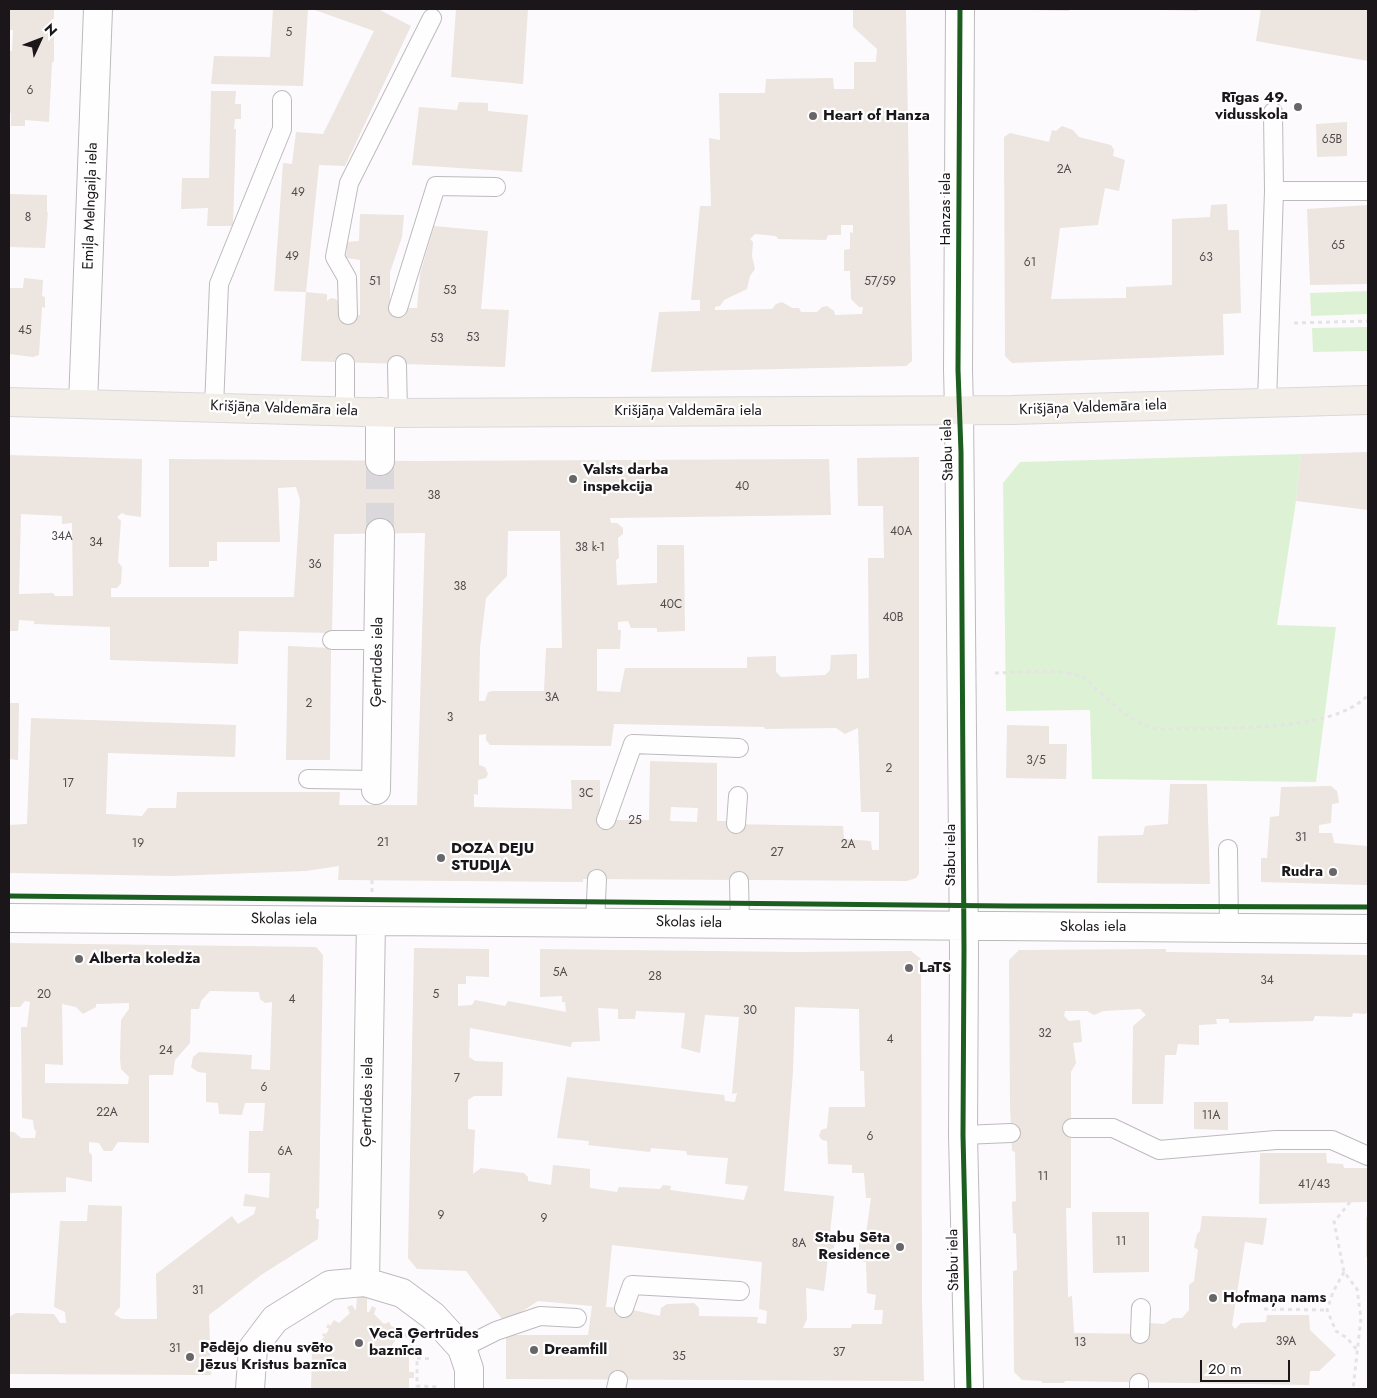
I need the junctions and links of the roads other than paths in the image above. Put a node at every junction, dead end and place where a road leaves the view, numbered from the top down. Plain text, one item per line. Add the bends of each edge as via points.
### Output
1 (98, 9) edge
2 (960, 9) edge
3 (432, 18) dead end
4 (282, 100) dead end
5 (1273, 112) dead end
6 (496, 186) dead end
7 (1274, 191) junction
8 (1368, 191) edge
9 (398, 308) dead end
10 (348, 314) dead end
11 (345, 363) dead end
12 (397, 365) dead end
13 (1368, 400) edge
14 (9, 402) edge
15 (1267, 402) junction
16 (83, 404) junction
17 (214, 408) junction
18 (960, 410) junction
19 (345, 411) junction
20 (389, 413) junction
21 (380, 461) tunnel mouth
22 (380, 533) tunnel mouth
23 (332, 640) dead end
24 (378, 640) junction
25 (739, 748) dead end
26 (308, 779) dead end
27 (376, 785) joint
28 (738, 796) dead end
29 (606, 820) dead end
30 (736, 824) dead end
31 (1228, 849) dead end
32 (597, 879) dead end
33 (739, 880) dead end
34 (9, 918) edge
35 (371, 921) junction
36 (596, 923) junction
37 (740, 924) junction
38 (964, 926) junction
39 (1229, 928) junction
40 (1368, 929) edge
41 (1072, 1128) dead end
42 (1011, 1133) dead end
43 (963, 1136) junction
44 (1368, 1156) edge
45 (365, 1282) junction
46 (740, 1292) dead end
47 (624, 1308) dead end
48 (1141, 1308) dead end
49 (578, 1318) dead end
50 (1140, 1334) dead end
51 (462, 1348) junction
52 (250, 1389) edge
53 (469, 1389) edge
54 (969, 1389) edge

1 - 16 street, Emiļa Melngaiļa iela
2 - 18 street, Hanzas iela
3 - 10 lane via 349,183 336,257 346,278
4 - 17 lane via 282,129 219,284
5 - 7 lane
6 - 9 lane via 436,186
7 - 8 lane
7 - 15 lane
11 - 19 lane
12 - 20 lane
13 - 15 main road, Krišjāņa Valdemāra iela
14 - 16 main road, Krišjāņa Valdemāra iela
15 - 18 main road, Krišjāņa Valdemāra iela
16 - 17 main road, Krišjāņa Valdemāra iela
17 - 19 main road, Krišjāņa Valdemāra iela
18 - 20 main road, Krišjāņa Valdemāra iela
18 - 38 street, Stabu iela
19 - 20 main road, Krišjāņa Valdemāra iela
20 - 21 street
22 - 24 street, Ģertrūdes iela
23 - 24 lane
24 - 27 street, Ģertrūdes iela
25 - 29 lane via 633,744
26 - 27 lane
28 - 30 lane
31 - 39 lane
32 - 36 lane
33 - 37 lane
34 - 35 street, Skolas iela
35 - 36 street, Skolas iela
35 - 45 street, Ģertrūdes iela
36 - 37 street, Skolas iela
37 - 38 street, Skolas iela
38 - 39 street, Skolas iela
38 - 43 street, Stabu iela
39 - 40 street, Skolas iela
41 - 44 lane via 1113,1128 1159,1150 1276,1140 1332,1140
42 - 43 lane
43 - 54 street, Stabu iela
45 - 51 street via 402,1293 433,1316
45 - 52 street via 330,1285 275,1319 253,1348
46 - 47 lane via 632,1285
48 - 50 lane
49 - 51 lane via 540,1316 496,1331
51 - 53 street via 469,1368

